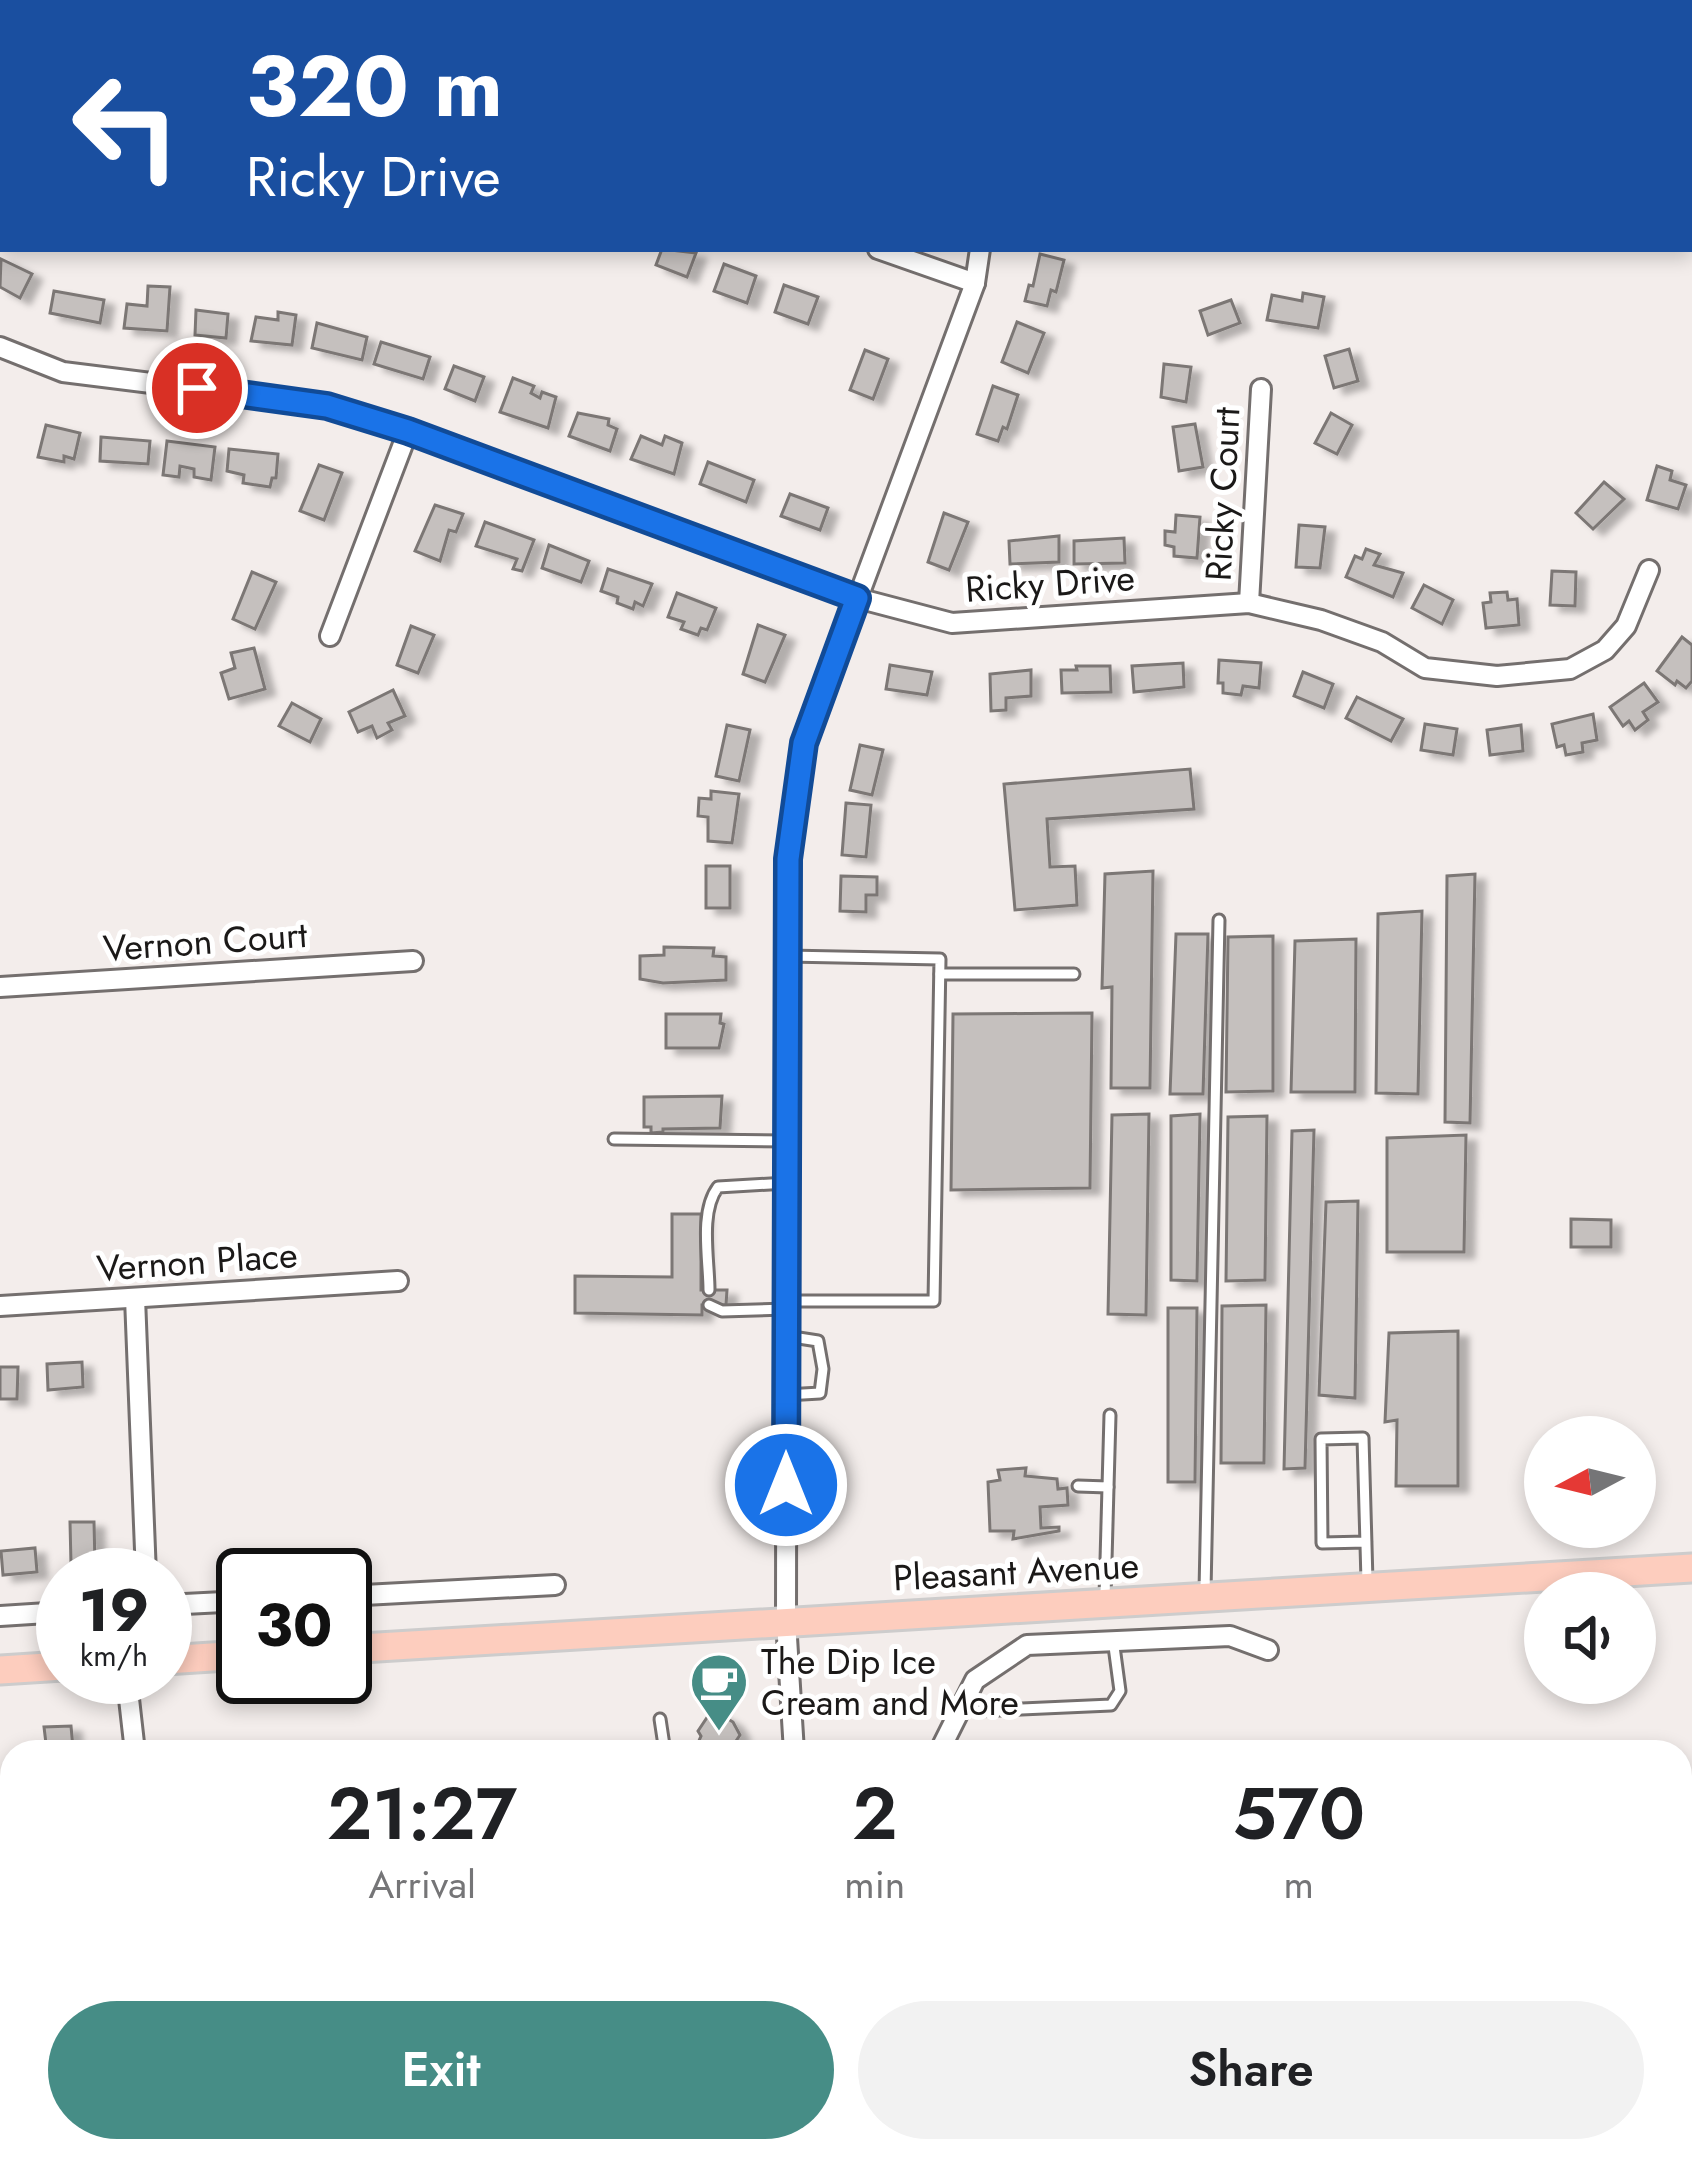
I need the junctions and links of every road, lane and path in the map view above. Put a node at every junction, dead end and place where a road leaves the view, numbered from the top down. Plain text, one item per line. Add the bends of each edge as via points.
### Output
1 (887, 252) edge
2 (980, 252) edge
3 (975, 283) junction
4 (0, 347) edge
5 (1261, 389) dead end
6 (408, 431) junction
7 (1649, 570) dead end
8 (857, 598) junction
9 (1249, 603) junction
10 (330, 636) dead end
11 (1219, 920) dead end
12 (787, 956) junction
13 (413, 962) dead end
14 (940, 974) junction
15 (1074, 974) dead end
16 (0, 987) edge
17 (614, 1138) dead end
18 (787, 1142) junction
19 (787, 1184) junction
20 (398, 1280) dead end
21 (709, 1290) dead end
22 (135, 1298) junction
23 (709, 1305) dead end
24 (786, 1305) junction
25 (0, 1306) edge
26 (786, 1336) junction
27 (786, 1395) junction
28 (1110, 1415) dead end
29 (1078, 1486) dead end
30 (1108, 1486) junction
31 (1366, 1542) junction
32 (145, 1548) edge
33 (1692, 1568) edge
34 (555, 1585) dead end
35 (1367, 1587) junction
36 (372, 1595) edge
37 (1204, 1597) junction
38 (1105, 1602) junction
39 (36, 1614) edge
40 (0, 1616) edge
41 (786, 1621) junction
42 (1113, 1639) junction
43 (372, 1647) edge
44 (1268, 1649) dead end
45 (36, 1668) edge
46 (0, 1670) edge
47 (130, 1704) edge
48 (961, 1707) junction
49 (661, 1719) dead end
50 (134, 1740) edge
51 (664, 1740) edge
52 (793, 1740) edge
53 (944, 1740) edge

1 - 3 street
2 - 3 street
3 - 8 street
4 - 6 street, Ricky Drive via 63,372 327,406
5 - 9 street, Ricky Court
6 - 8 street, Ricky Drive
6 - 10 street
7 - 9 street, Ricky Drive via 1626,626 1605,650 1570,669 1497,676 1425,668 1382,642
8 - 9 street, Ricky Drive via 952,622
8 - 12 street via 804,743 788,859
11 - 37 lane
12 - 14 lane via 940,959
12 - 18 street
13 - 16 street, Vernon Court
14 - 15 lane
14 - 24 lane via 934,1301
17 - 18 lane
18 - 19 street
19 - 21 lane via 718,1187 712,1194
19 - 24 street
20 - 22 street, Vernon Place
22 - 25 street, Vernon Place
22 - 32 street
23 - 24 lane
24 - 26 street
26 - 27 street
26 - 27 lane via 818,1341 823,1369 820,1393
27 - 41 street
28 - 30 lane
29 - 30 lane
30 - 38 lane
31 - 31 lane via 1363,1438 1321,1439 1322,1543
31 - 35 lane
33 - 35 main road, Pleasant Avenue
34 - 36 street
35 - 37 main road, Pleasant Avenue
37 - 38 main road, Pleasant Avenue
38 - 41 main road, Pleasant Avenue
39 - 40 street
41 - 43 main road, Pleasant Avenue
41 - 52 street
42 - 44 street via 1230,1636
42 - 48 street via 1028,1645 974,1680
42 - 48 lane via 1120,1691 1111,1706
45 - 46 main road
47 - 50 street
48 - 53 street
49 - 51 lane

